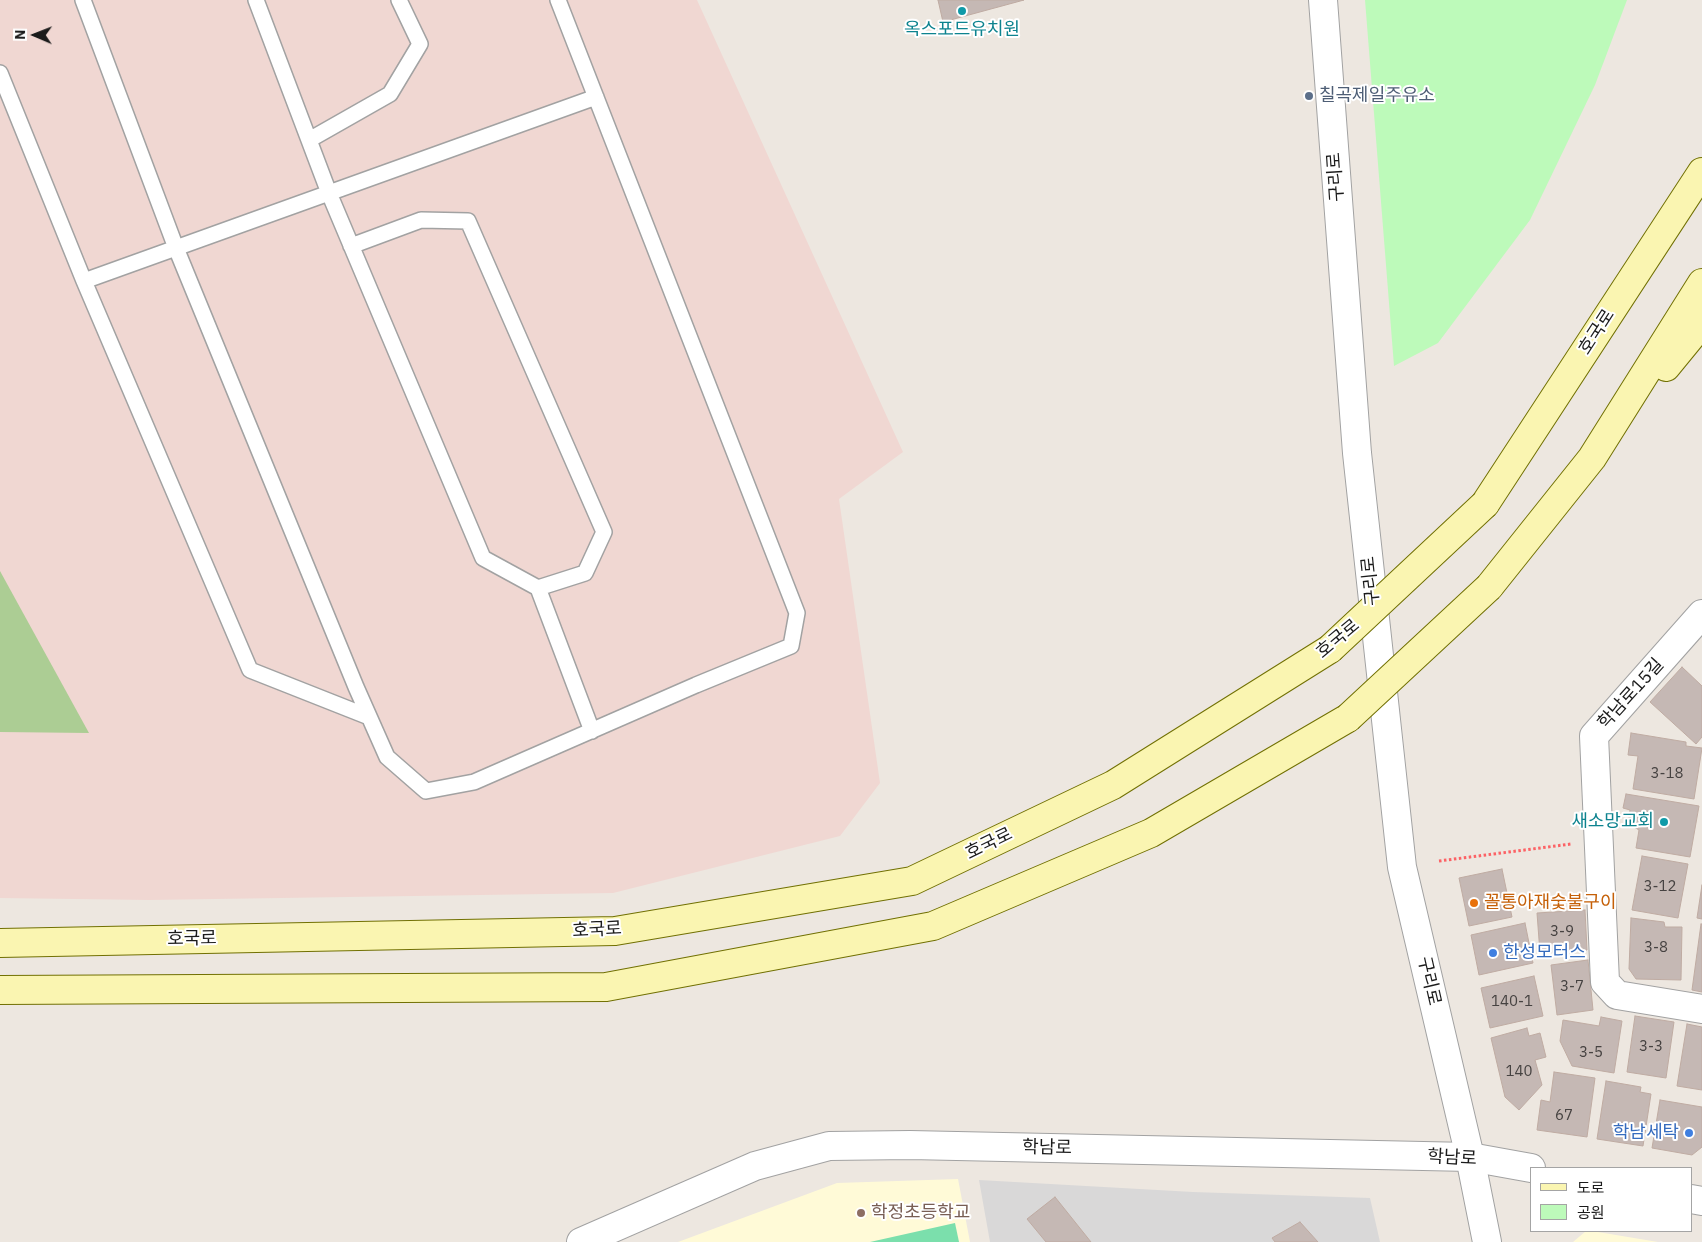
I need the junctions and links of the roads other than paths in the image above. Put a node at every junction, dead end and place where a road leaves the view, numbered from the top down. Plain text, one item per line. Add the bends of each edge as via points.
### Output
1 (83, 0) edge
2 (256, 0) edge
3 (399, 0) edge
4 (558, 0) edge
5 (1323, 0) edge
6 (0, 73) edge
7 (596, 96) junction
8 (309, 140) junction
9 (1702, 172) edge
10 (329, 193) junction
11 (351, 246) junction
12 (176, 248) junction
13 (84, 281) junction
14 (1702, 283) edge
15 (1702, 323) edge
16 (1592, 458) junction
17 (538, 588) junction
18 (1702, 614) edge
19 (369, 717) junction
20 (592, 731) junction
21 (0, 943) edge
22 (0, 990) edge
23 (1702, 1009) edge
24 (1470, 1157) junction
25 (1530, 1168) edge
26 (581, 1242) edge
27 (1487, 1242) edge

1 - 12 lane
2 - 8 lane
3 - 8 lane via 420,44 390,94
4 - 7 lane
5 - 24 street, 구리로 via 1357,454 1402,867
6 - 13 lane
7 - 10 lane
7 - 20 lane via 797,613 791,646
8 - 10 lane
9 - 21 main road, 호국로, bridge via 1485,504 1330,649 1113,785 912,881 615,931
10 - 11 lane
10 - 12 lane
11 - 17 lane via 482,558
11 - 17 lane via 420,220 468,221 604,532 585,574
12 - 13 lane
12 - 19 lane
13 - 19 lane via 250,670
14 - 16 main road
15 - 16 main road
16 - 22 main road, bridge via 1489,587 1348,718 1151,834 934,926 606,987
17 - 20 lane
18 - 23 street, 학남로15길 via 1594,736 1605,982 1617,996
19 - 20 lane via 387,757 426,791 474,782
24 - 25 street, 학남로
24 - 26 street, 학남로 via 828,1146 754,1166
24 - 27 street, 구리로

